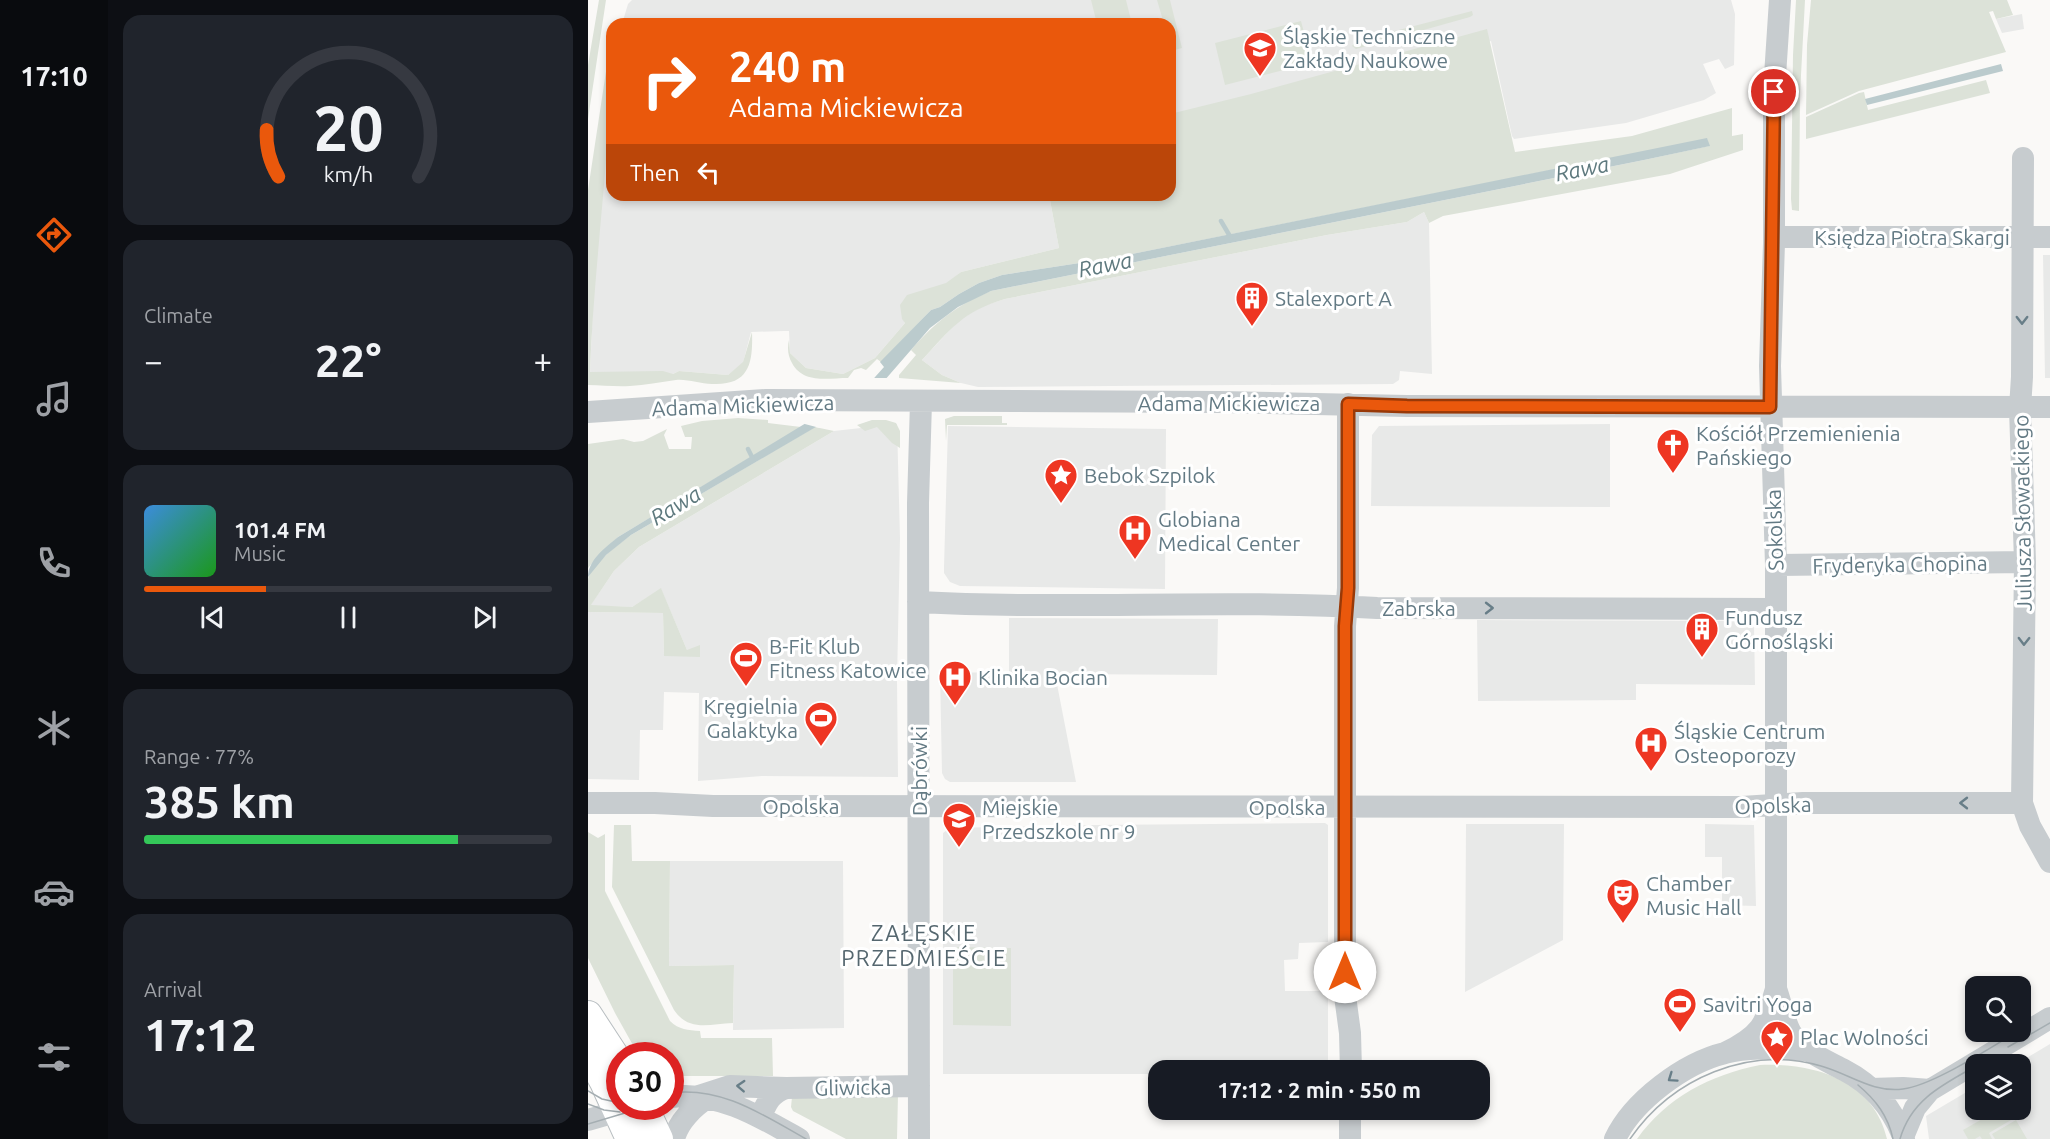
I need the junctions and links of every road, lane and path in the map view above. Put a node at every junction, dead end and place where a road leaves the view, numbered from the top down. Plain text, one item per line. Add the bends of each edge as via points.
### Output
1 (1780, 0) edge
2 (2023, 158) dead end
3 (1774, 237) junction
4 (2050, 237) edge
5 (2022, 238) junction
6 (921, 402) junction
7 (1348, 404) junction
8 (1770, 407) junction
9 (2050, 407) edge
10 (2020, 408) junction
11 (588, 412) edge
12 (2025, 562) junction
13 (1776, 565) junction
14 (918, 602) junction
15 (1347, 606) junction
16 (1776, 609) junction
17 (588, 803) edge
18 (2022, 803) junction
19 (1776, 805) junction
20 (920, 807) junction
21 (1345, 807) junction
22 (2050, 862) edge
23 (1776, 988) junction
24 (588, 1015) edge
25 (2050, 1018) edge
26 (606, 1043) edge
27 (1808, 1050) junction
28 (588, 1053) edge
29 (1725, 1053) junction
30 (1351, 1060) edge
31 (606, 1076) edge
32 (919, 1086) junction
33 (786, 1088) junction
34 (1871, 1089) junction
35 (1930, 1090) junction
36 (684, 1097) edge
37 (703, 1097) junction
38 (606, 1116) edge
39 (760, 1117) junction
40 (588, 1120) edge
41 (631, 1120) edge
42 (642, 1120) edge
43 (1350, 1120) edge
44 (1903, 1138) edge
45 (630, 1139) edge
46 (659, 1139) edge
47 (674, 1139) edge
48 (799, 1139) edge
49 (919, 1139) edge
50 (1350, 1139) edge
51 (1615, 1139) edge

1 - 3 street, Sokolska via 1774,92
2 - 5 street, Juliusza Słowackiego
3 - 5 street, Księdza Piotra Skargi
3 - 8 street, Sokolska
4 - 5 street, Księdza Piotra Skargi
5 -> 10 street, Juliusza Słowackiego
6 - 7 street, Adama Mickiewicza
6 - 11 street, Adama Mickiewicza via 766,400
6 - 14 street, Dąbrówki
7 - 8 street, Adama Mickiewicza
7 - 15 street
8 - 10 street, Adama Mickiewicza
8 - 13 street, Sokolska
9 - 10 street, Adama Mickiewicza
10 - 12 street, Juliusza Słowackiego
12 - 13 street, Fryderyka Chopina
12 -> 18 street, Juliusza Słowackiego
13 - 16 street, Sokolska
14 - 15 street, Zabrska
14 - 20 street, Dąbrówki
15 -> 16 street, Zabrska
15 - 21 street
16 - 19 street, Sokolska
17 - 20 street, Opolska
18 -> 19 street, Opolska
18 - 22 street, Juliusza Słowackiego
19 - 21 street, Opolska
19 - 23 street, Sokolska
20 - 21 street, Opolska
20 - 32 street, Dąbrówki
21 - 30 street via 1345,996
23 - 27 street, Sokolska via 1787,1025
23 - 29 street, Sokolska via 1761,1028
24 - 26 main road
25 - 35 street
27 - 29 street
27 - 34 street via 1859,1078
28 - 31 main road
29 -> 51 street via 1661,1086 1638,1106
32 - 33 street, Gliwicka
32 - 49 street, Dąbrówki
33 -> 37 street, Gliwicka via 730,1086
33 - 39 street, Gliwicka via 775,1092
34 - 35 street
34 - 44 street via 1889,1109
35 - 44 street via 1915,1108
36 - 37 street, Gliwicka
37 - 39 street, Gliwicka
37 - 47 street, Gliwicka via 678,1127
38 - 40 street
39 - 48 street, Gliwicka
41 - 45 main road
42 - 46 main road
43 - 50 street

